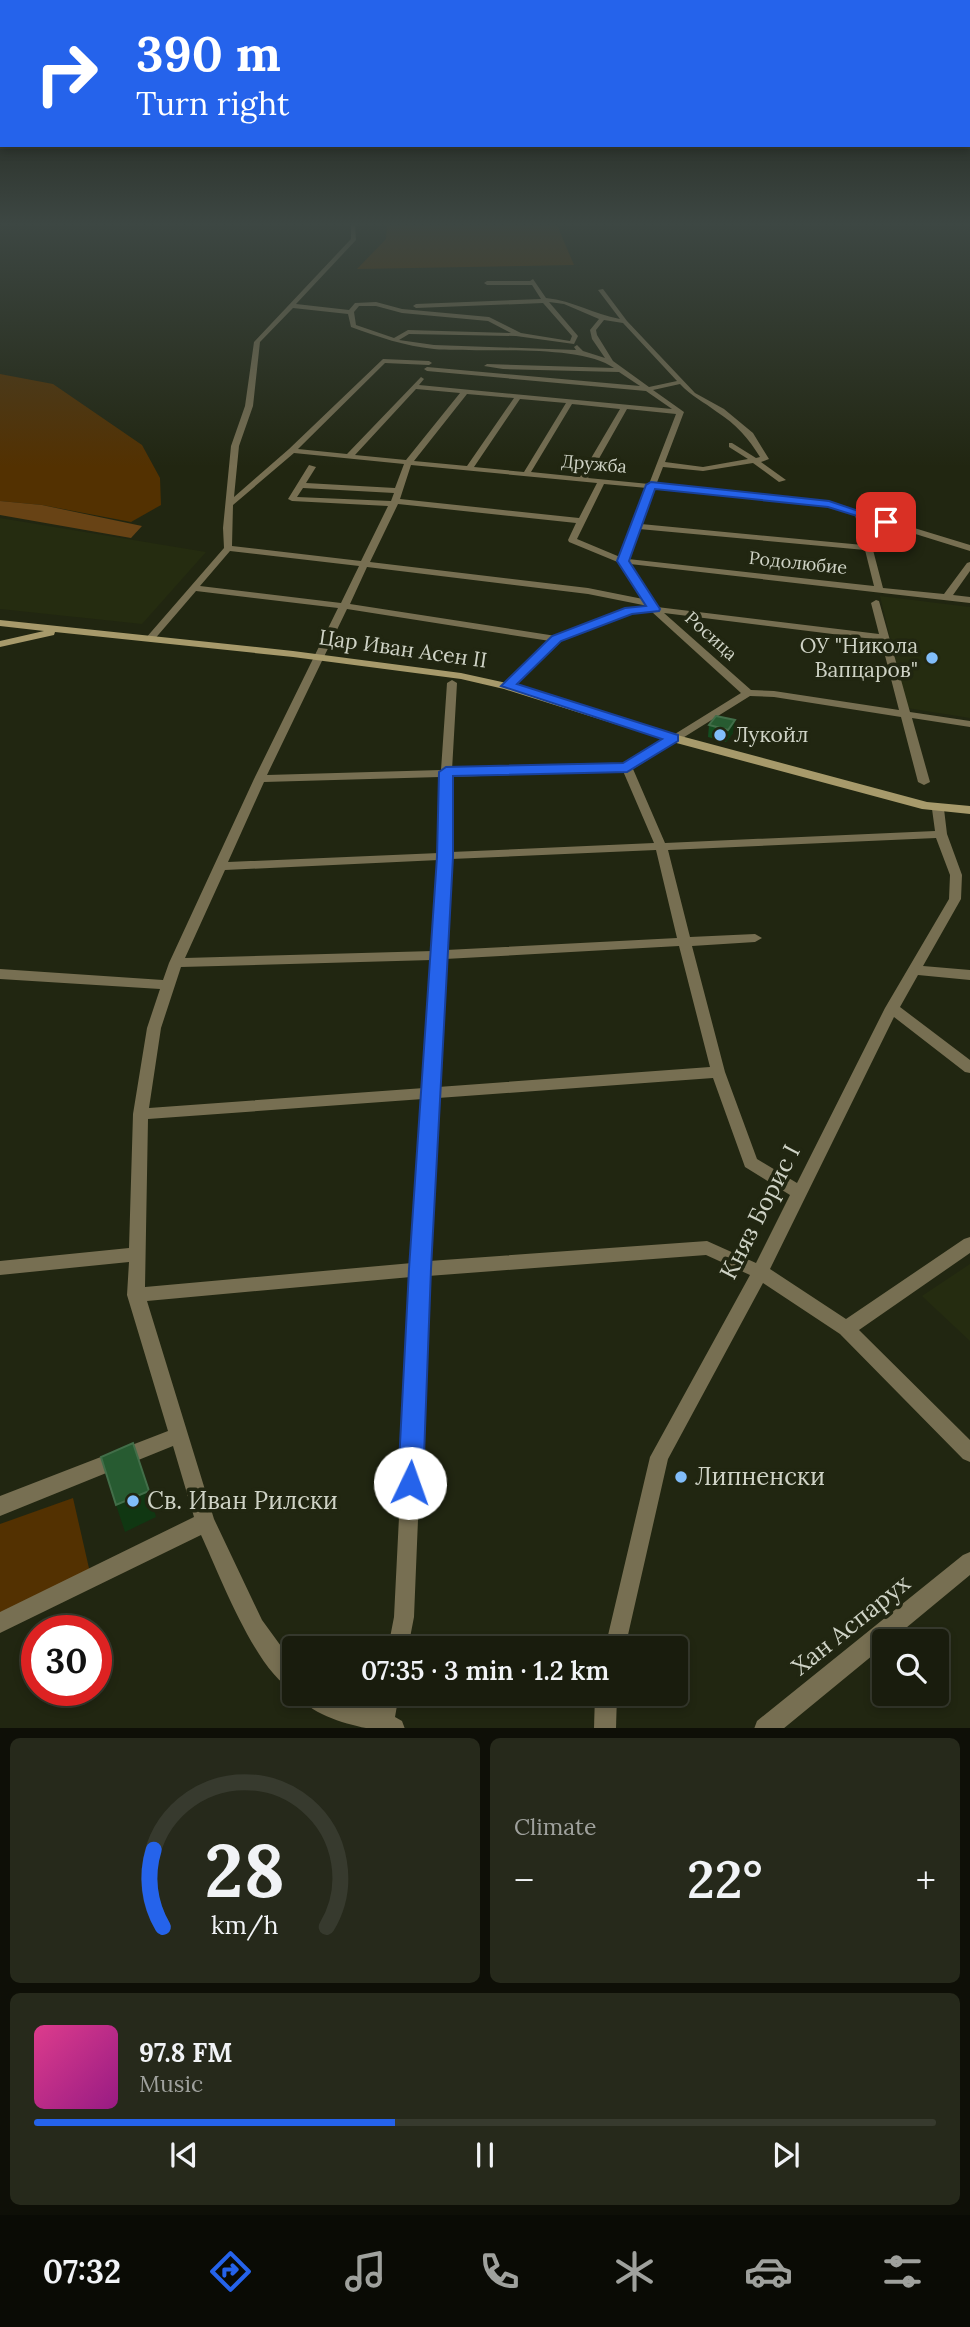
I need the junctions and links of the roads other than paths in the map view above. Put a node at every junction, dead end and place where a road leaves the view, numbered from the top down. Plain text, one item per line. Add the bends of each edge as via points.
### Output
1 (293, 306) joint
2 (357, 306) edge
3 (380, 306) edge
4 (420, 306) edge
5 (550, 306) edge
6 (575, 306) edge
7 (613, 306) edge
8 (390, 307) junction
9 (351, 312) junction
10 (620, 314) junction
11 (607, 318) junction
12 (625, 322) junction
13 (520, 335) junction
14 (394, 341) junction
15 (572, 343) junction
16 (434, 346) junction
17 (581, 352) junction
18 (610, 362) junction
19 (428, 365) junction
20 (622, 371) junction
21 (681, 383) junction
22 (417, 387) junction
23 (647, 389) junction
24 (465, 392) junction
25 (518, 397) junction
26 (570, 402) junction
27 (624, 408) junction
28 (680, 412) junction
29 (732, 445) dead end
30 (292, 451) junction
31 (351, 456) junction
32 (755, 462) junction
33 (408, 463) junction
34 (660, 464) junction
35 (312, 467) dead end
36 (468, 468) junction
37 (526, 474) junction
38 (583, 479) junction
39 (782, 480) dead end
40 (601, 481) junction
41 (299, 485) junction
42 (651, 485) junction
43 (396, 499) junction
44 (232, 503) junction
45 (859, 513) junction
46 (580, 521) junction
47 (635, 526) junction
48 (228, 548) junction
49 (870, 548) junction
50 (970, 548) edge
51 (623, 561) junction
52 (970, 565) edge
53 (363, 566) junction
54 (195, 587) junction
55 (879, 588) junction
56 (947, 597) junction
57 (970, 600) edge
58 (876, 603) dead end
59 (346, 606) junction
60 (652, 606) junction
61 (0, 614) edge
62 (0, 623) edge
63 (85, 625) junction
64 (64, 630) junction
65 (884, 637) junction
66 (150, 639) junction
67 (557, 639) junction
68 (0, 644) edge
69 (319, 658) junction
70 (452, 682) dead end
71 (508, 686) junction
72 (748, 693) junction
73 (905, 714) junction
74 (970, 724) edge
75 (673, 738) junction
76 (627, 768) junction
77 (446, 772) junction
78 (260, 779) junction
79 (924, 782) dead end
80 (938, 809) junction
81 (970, 810) edge
82 (941, 834) junction
83 (660, 844) junction
84 (445, 857) junction
85 (220, 866) junction
86 (755, 938) dead end
87 (687, 942) junction
88 (438, 955) junction
89 (176, 963) junction
90 (916, 970) junction
91 (0, 974) edge
92 (970, 975) edge
93 (168, 985) junction
94 (892, 1008) junction
95 (970, 1068) edge
96 (718, 1072) junction
97 (430, 1094) junction
98 (141, 1114) junction
99 (800, 1193) junction
100 (970, 1244) edge
101 (136, 1255) junction
102 (0, 1268) edge
103 (420, 1269) junction
104 (760, 1272) junction
105 (136, 1295) junction
106 (846, 1329) junction
107 (178, 1435) junction
108 (970, 1453) edge
109 (0, 1506) edge
110 (205, 1522) junction
111 (970, 1562) edge
112 (0, 1623) edge
113 (400, 1636) edge
114 (617, 1636) edge
115 (282, 1667) edge
116 (332, 1706) edge
117 (388, 1706) edge
118 (606, 1706) edge
119 (388, 1724) edge
120 (605, 1728) edge
121 (765, 1728) edge

1 - 9 street
1 - 44 street via 257,342 249,406 235,446
2 - 9 street
3 - 8 street
4 - 8 street
5 - 15 street via 575,336
6 - 11 street
7 - 10 street
8 - 13 street via 489,319
9 - 14 street via 354,326
10 - 11 street
10 - 12 street
11 - 12 street
11 - 18 street via 593,330 594,340
12 - 21 street
13 - 14 street via 408,332
13 - 15 street
14 - 16 street
15 - 17 street
16 - 17 street
16 - 19 street
17 - 18 street
18 - 20 street
19 - 20 street via 578,366
19 - 22 street
19 - 23 street
19 - 30 street via 383,360
20 - 23 street
21 - 23 street
21 - 32 street via 750,435 765,455
22 - 24 street
22 - 31 street
23 - 28 street
24 - 25 street
24 - 33 street
25 - 26 street
25 - 36 street
26 - 27 street
26 - 37 street
27 - 28 street
27 - 38 street
28 - 34 street
29 - 32 street
30 - 31 street, Дружба
30 - 44 street
31 - 33 street, Дружба
32 - 34 street via 703,469
32 - 39 street
33 - 36 street, Дружба
33 - 43 street
34 - 42 street
35 - 41 street
36 - 37 street, Дружба
37 - 38 street, Дружба
38 - 40 street, Дружба
40 - 42 street, Дружба
40 - 46 street
41 - 43 street
41 - 43 street via 292,499
42 - 45 street, Дружба via 829,504
42 - 47 street
43 - 46 street
43 - 53 street
44 - 48 street
45 - 49 street
45 - 50 street, Дружба
46 - 51 street, Родолюбие via 572,540
47 - 49 street
47 - 51 street
48 - 53 street
48 - 54 street
49 - 55 street
51 - 55 street, Родолюбие
51 - 60 street, Росица
52 - 56 street
53 - 59 street
53 - 60 street via 588,592
54 - 59 street
54 - 66 street
55 - 56 street, Родолюбие
56 - 57 street, Родолюбие
58 - 65 street
59 - 67 street
59 - 69 street
60 - 65 street
60 - 67 street
60 - 72 street, Росица
61 - 63 street, Цар Иван Асен II
62 - 64 street, Цар Иван Асен II
63 - 64 street
63 - 66 street, Цар Иван Асен II
64 - 66 street, Цар Иван Асен II
64 - 68 street
65 - 73 street
66 - 69 street, Цар Иван Асен II
67 - 71 street
69 - 71 street, Цар Иван Асен II
69 - 78 street
70 - 77 street
71 - 75 street, Цар Иван Асен II
72 - 73 street
72 - 75 street
73 - 74 street
73 - 79 street
75 - 76 street
75 - 80 street, Цар Иван Асен II
76 - 77 street
76 - 83 street
77 - 78 street
77 - 84 street
78 - 85 street
80 - 81 street, Цар Иван Асен II
80 - 82 street, Княз Борис I
82 - 83 street
82 - 90 street, Княз Борис I via 956,875 955,899
83 - 84 street
83 - 87 street
84 - 85 street
84 - 88 street
85 - 89 street
86 - 87 street
87 - 88 street
87 - 96 street
88 - 89 street
88 - 97 street
89 - 93 street
90 - 92 street
90 - 94 street, Княз Борис I
91 - 93 street
93 - 98 street via 154,1028
94 - 95 street
94 - 99 street, Княз Борис I
96 - 97 street
96 - 99 street via 751,1163
97 - 98 street
97 - 103 street
98 - 101 street
99 - 104 street, Княз Борис I
100 - 106 street
101 - 102 street
101 - 105 street
103 - 104 street via 707,1248
103 - 105 street
103 - 113 street
104 - 106 street
104 - 114 street, Княз Борис I via 659,1457
105 - 107 street
106 - 108 street
107 - 109 street
107 - 110 street
110 - 112 street
110 - 115 street via 255,1627
111 - 121 street, Хан Аспарух
116 - 119 street
117 - 119 street
118 - 120 street

